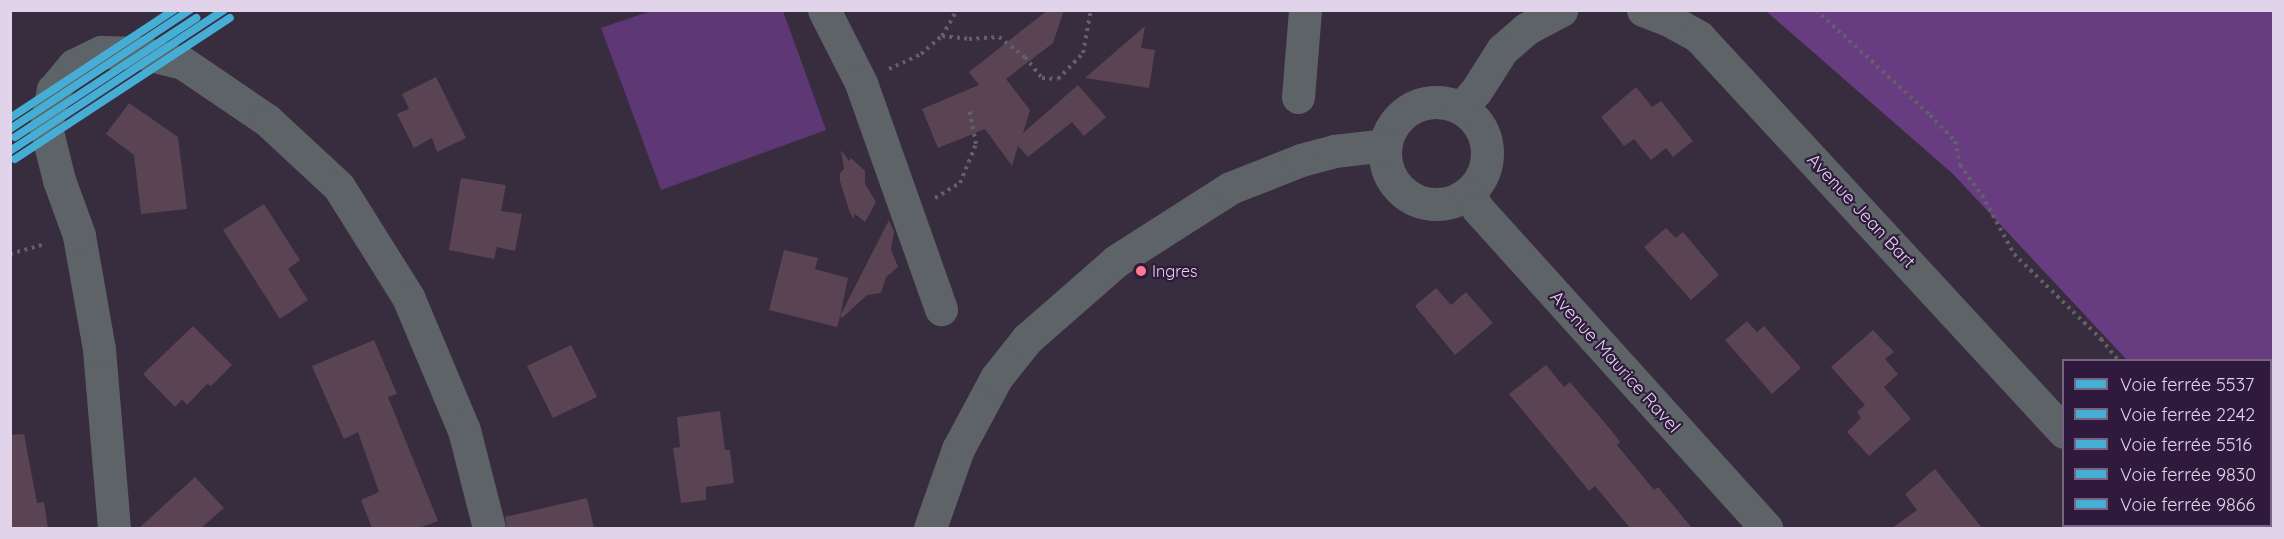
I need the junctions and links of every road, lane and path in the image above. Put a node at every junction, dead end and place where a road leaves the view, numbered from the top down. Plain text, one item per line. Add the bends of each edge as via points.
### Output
1 (824, 10) edge
2 (957, 10) edge
3 (1091, 10) edge
4 (1305, 10) edge
5 (1561, 10) edge
6 (1643, 10) edge
7 (1816, 10) edge
8 (942, 36) junction
9 (861, 83) junction
10 (1298, 98) dead end
11 (1461, 108) junction
12 (969, 109) dead end
13 (1386, 145) junction
14 (1469, 193) junction
15 (908, 214) junction
16 (941, 309) dead end
17 (2117, 359) edge
18 (2062, 430) edge
19 (114, 528) edge
20 (489, 528) edge
21 (930, 528) edge
22 (1766, 528) edge

1 - 9 street
2 - 8 path
3 - 8 path via 1083,53 1058,79 1042,78 1025,57 999,37
4 - 10 street
5 - 11 street via 1526,29 1502,50
6 - 18 street, Avenue Jean Bart via 1700,37
7 - 17 path via 1954,141 1960,165 1982,195 2014,254
8 - 9 path via 921,54
9 - 15 street
11 - 13 street via 1432,102 1419,105 1397,120
11 - 14 street via 1483,132 1488,148 1480,180
12 - 15 path via 976,144 960,183
13 - 14 street via 1392,179 1404,193 1436,204
13 - 21 street via 1334,151 1301,160 1230,188 1116,261 1027,339 996,378 958,450
14 - 22 street, Avenue Maurice Ravel via 1478,209
15 - 16 street
19 - 20 street via 99,349 79,235 46,128 53,90 74,65 101,52 142,53 183,63 267,120 339,187 408,297 464,430

